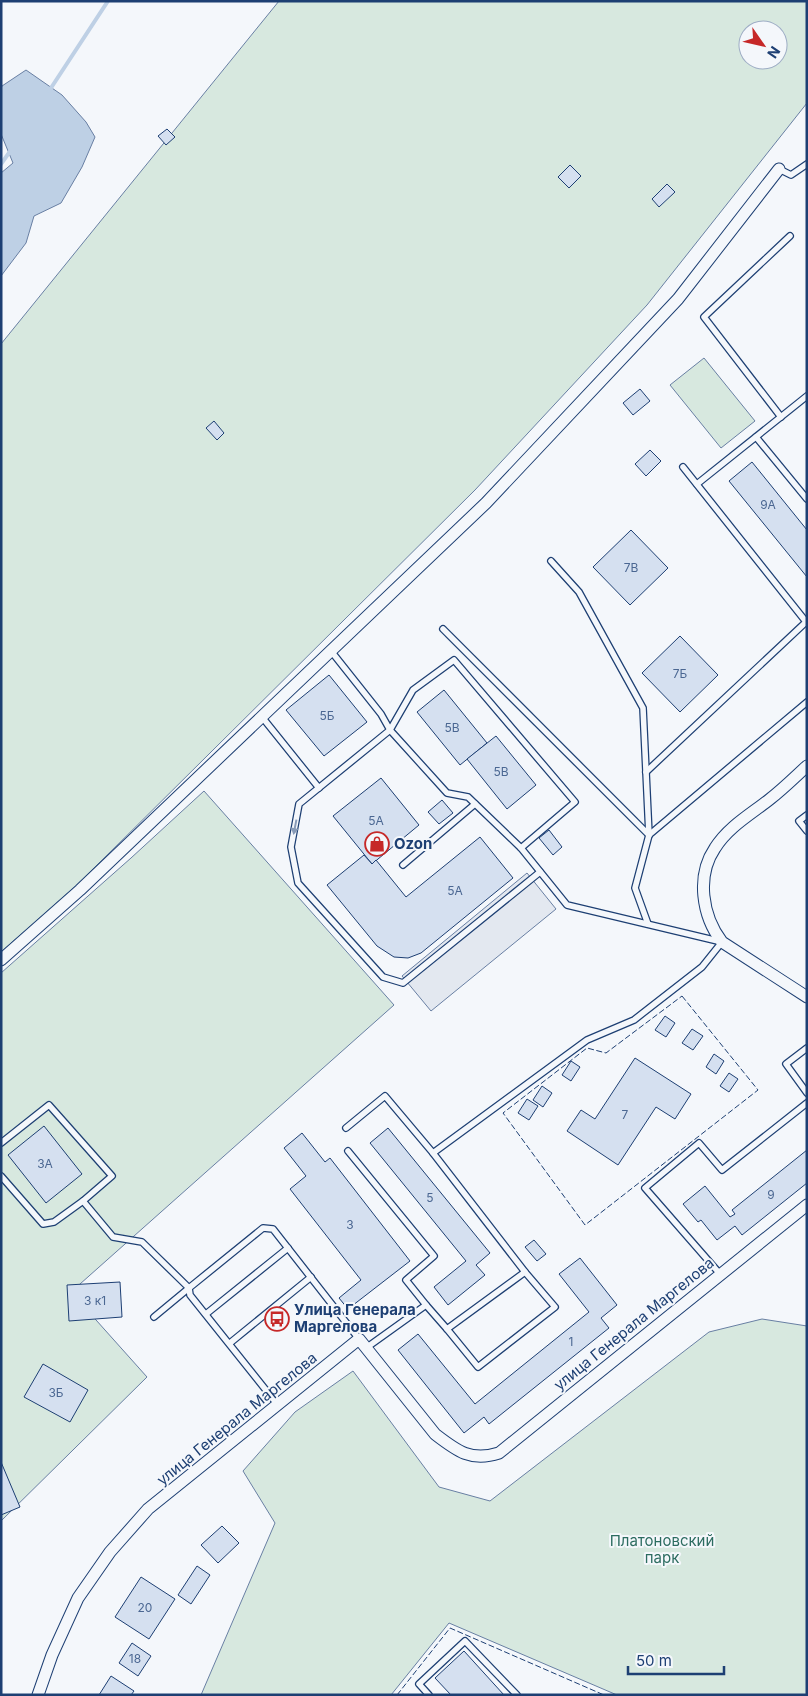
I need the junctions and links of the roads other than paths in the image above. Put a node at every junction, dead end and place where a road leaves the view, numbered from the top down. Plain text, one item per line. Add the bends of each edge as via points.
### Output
1 (807, 164) edge
2 (779, 169) joint
3 (790, 236) dead end
4 (807, 396) edge
5 (781, 417) junction
6 (756, 437) junction
7 (683, 467) dead end
8 (697, 484) junction
9 (807, 499) edge
10 (551, 561) dead end
11 (806, 623) edge
12 (443, 629) dead end
13 (331, 651) junction
14 (807, 702) edge
15 (262, 717) junction
16 (390, 730) junction
17 (807, 766) edge
18 (646, 772) junction
19 (319, 788) junction
20 (475, 804) junction
21 (807, 815) edge
22 (807, 831) edge
23 (649, 835) junction
24 (522, 848) junction
25 (403, 865) dead end
26 (540, 872) junction
27 (648, 924) junction
28 (722, 942) junction
29 (1, 960) edge
30 (807, 997) edge
31 (807, 1048) edge
32 (807, 1092) edge
33 (807, 1103) edge
34 (346, 1128) dead end
35 (1, 1143) edge
36 (348, 1151) dead end
37 (433, 1153) junction
38 (1, 1176) edge
39 (83, 1201) junction
40 (807, 1205) edge
41 (288, 1248) junction
42 (525, 1272) junction
43 (720, 1274) junction
44 (311, 1277) junction
45 (189, 1288) junction
46 (426, 1305) junction
47 (206, 1314) junction
48 (154, 1316) dead end
49 (447, 1329) junction
50 (230, 1343) junction
51 (363, 1343) junction
52 (278, 1404) junction
53 (38, 1695) edge
54 (429, 1695) edge
55 (517, 1695) edge

1 - 2 lane via 791,175
2 - 13 street via 678,299 589,396 486,503
3 - 5 lane via 704,317
4 - 5 lane
5 - 6 lane
6 - 8 lane
6 - 9 lane
7 - 8 lane
8 - 11 lane
10 - 18 lane via 579,592 643,708
11 - 18 lane
12 - 23 lane
13 - 15 street
13 - 16 lane
14 - 23 lane
15 - 19 lane
15 - 29 street via 80,890
16 - 19 lane
16 - 20 lane via 447,793 468,797
16 - 24 lane via 413,690 454,660 575,802
17 - 28 street via 727,832 714,849 704,873 703,893 713,930
18 - 23 lane
19 -> 26 lane via 299,804 291,847 298,884 382,977 403,983
20 - 24 lane
20 - 25 lane
21 - 22 lane via 799,821
23 - 27 lane via 635,888
24 - 26 lane
26 - 27 lane via 567,905
27 - 28 lane
28 - 30 street
28 - 37 lane via 702,967 634,1020 587,1040
31 - 32 lane via 786,1064
33 - 43 lane via 722,1170 699,1143 645,1188
34 - 37 lane via 385,1096
35 - 39 lane via 49,1105 112,1176
36 - 46 lane via 434,1256 406,1280
37 - 42 lane
38 - 39 lane via 43,1224 54,1222
39 - 45 lane via 113,1237 142,1242
40 - 43 street, улица Генерала Маргелова
41 - 44 lane
41 - 45 lane via 273,1229 262,1228
41 - 47 lane
42 - 49 lane
42 - 49 lane via 555,1307 478,1367
43 - 51 street, улица Генерала Маргелова via 499,1453 485,1457 468,1456 435,1434
44 - 50 lane
44 - 51 lane
45 - 47 lane via 190,1295
45 - 48 lane
46 - 49 lane
46 - 51 lane
47 - 50 lane
50 - 52 lane
51 - 52 street, улица Генерала Маргелова
52 - 53 street, улица Генерала Маргелова via 148,1510 110,1552 78,1598
54 - 55 lane via 419,1684 465,1640

